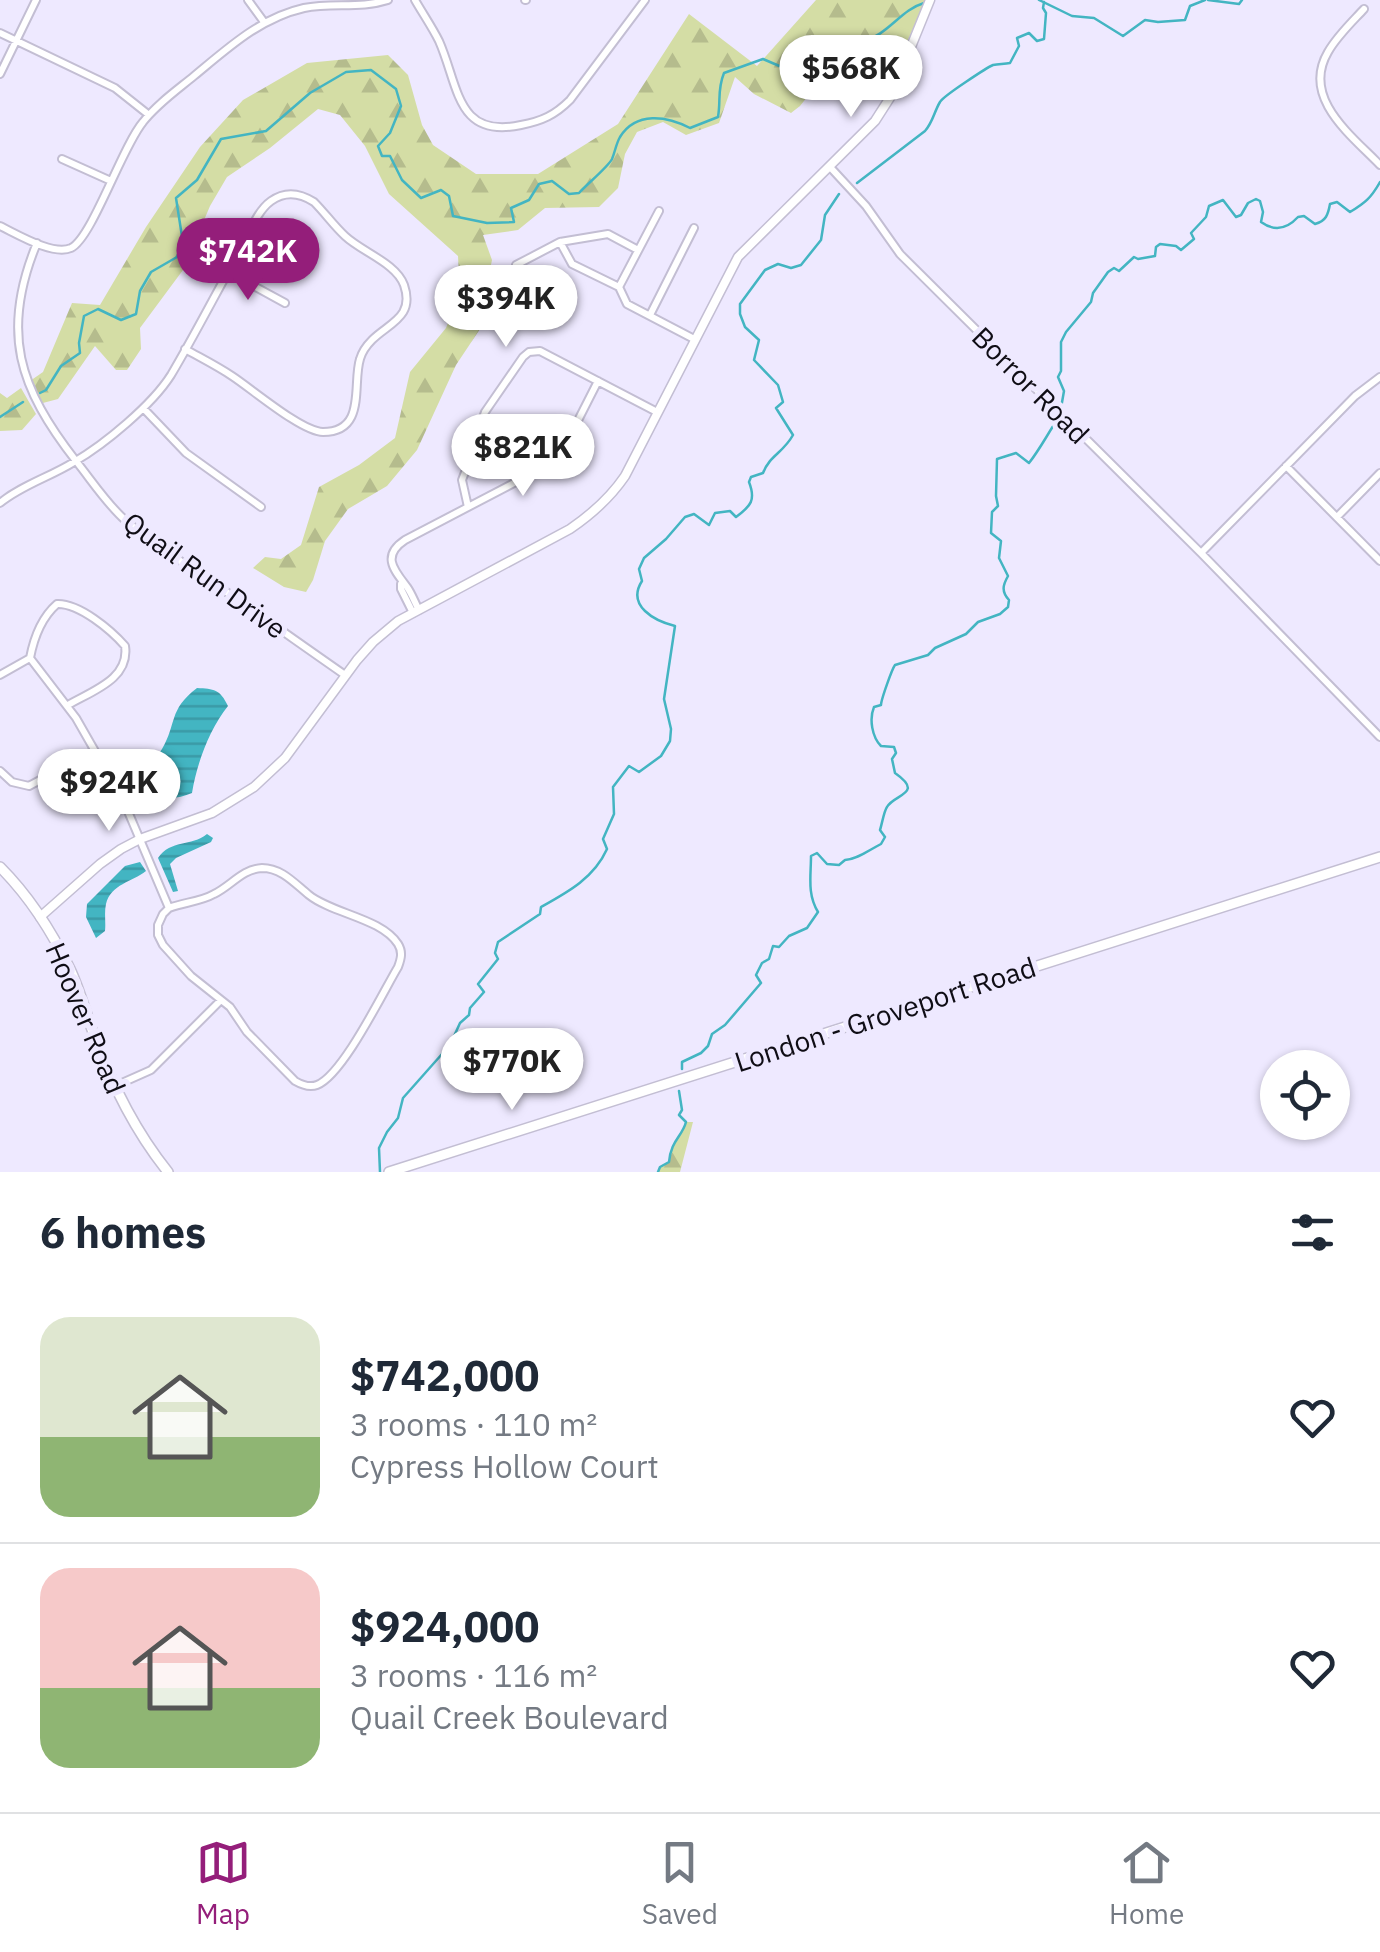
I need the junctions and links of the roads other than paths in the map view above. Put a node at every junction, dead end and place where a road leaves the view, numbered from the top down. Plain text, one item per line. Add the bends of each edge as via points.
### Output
1 (36, 0) edge
2 (248, 0) edge
3 (388, 0) edge
4 (415, 0) edge
5 (645, 0) edge
6 (929, 3) edge
7 (1364, 9) dead end
8 (264, 22) junction
9 (0, 33) edge
10 (16, 41) junction
11 (0, 74) edge
12 (149, 115) junction
13 (62, 158) dead end
14 (1380, 165) edge
15 (830, 167) junction
16 (110, 181) junction
17 (660, 211) dead end
18 (0, 226) edge
19 (694, 228) dead end
20 (560, 242) junction
21 (37, 243) junction
22 (638, 250) junction
23 (516, 265) dead end
24 (228, 272) junction
25 (619, 287) junction
26 (285, 303) dead end
27 (650, 315) junction
28 (694, 338) junction
29 (185, 349) junction
30 (1380, 377) edge
31 (598, 381) junction
32 (144, 409) junction
33 (657, 412) junction
34 (76, 461) junction
35 (1286, 466) junction
36 (1380, 474) edge
37 (1, 500) edge
38 (260, 506) dead end
39 (468, 507) junction
40 (1337, 517) junction
41 (1201, 553) junction
42 (1380, 561) edge
43 (416, 612) junction
44 (30, 658) junction
45 (0, 675) edge
46 (345, 675) junction
47 (68, 705) junction
48 (1380, 736) edge
49 (94, 752) junction
50 (0, 772) edge
51 (140, 840) junction
52 (1380, 857) edge
53 (0, 866) edge
54 (169, 908) junction
55 (40, 918) junction
56 (221, 1000) junction
57 (114, 1087) junction
58 (168, 1172) edge
59 (389, 1172) edge

1 - 10 street
2 - 8 street
3 - 8 street via 308,8
4 - 5 street via 465,109 497,128 558,112
6 - 15 street via 884,108
7 - 14 street via 1325,56 1320,85 1332,115
8 - 12 street
9 - 10 street
10 - 11 street
10 - 12 street via 115,88
12 - 16 street
13 - 16 street
15 - 28 street via 738,257
15 - 41 street, Borror Road via 900,254
16 - 21 street via 76,245 62,250
17 - 22 street
18 - 21 street
19 - 27 street
20 - 22 street via 608,234
20 - 23 street
20 - 25 street via 572,264
21 - 34 street, Quail Run Drive via 18,293 18,353 42,416
22 - 25 street
24 - 26 street
24 - 29 street
24 - 29 street via 261,212 274,199 300,196 395,272 406,297 402,315 362,353 356,407 331,432 312,430
25 - 27 street via 627,304
27 - 28 street
28 - 33 street
29 - 32 street
30 - 35 street
31 - 33 street
31 - 39 street via 557,455
31 - 39 street via 540,351 523,357 476,434 462,480
32 - 34 street
32 - 38 street via 186,454
33 - 43 street via 624,476 588,517
34 - 37 street
34 - 46 street, Quail Run Drive via 139,532
35 - 40 street
35 - 41 street
36 - 40 street
39 - 43 street via 393,550 391,560
40 - 42 street
41 - 48 street, Borror Road
43 - 46 street via 372,642
44 - 45 street
44 - 47 street
44 - 47 street via 36,634 58,604 74,606 125,646 126,661 115,677
46 - 51 street via 286,758 254,786 212,813
47 - 49 street
49 - 50 street via 29,786
49 - 51 street
51 - 54 street
51 - 55 street via 100,864
52 - 59 main road, London - Groveport Road
53 - 55 main road, Hoover Road
54 - 56 street via 158,924 162,945
54 - 56 street via 210,897 247,872 269,869 372,925 402,953 362,1030 335,1070 315,1086 290,1077
55 - 57 main road, Hoover Road via 71,971
56 - 57 street via 151,1070
57 - 58 main road, Hoover Road

